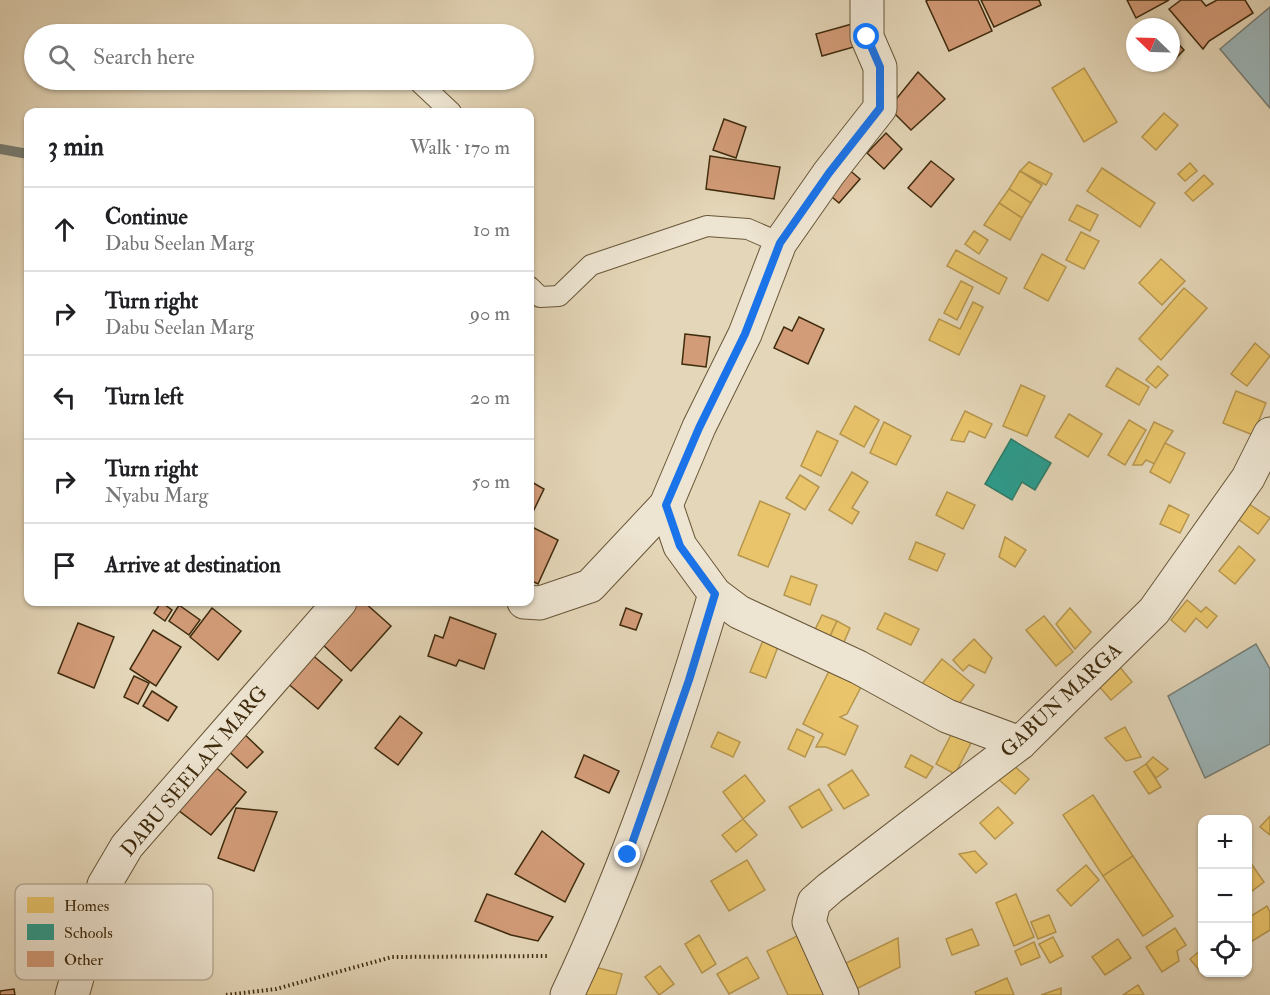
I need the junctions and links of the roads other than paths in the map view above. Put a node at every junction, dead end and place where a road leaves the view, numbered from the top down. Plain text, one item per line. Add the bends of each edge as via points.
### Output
1 (867, 0) edge
2 (428, 90) edge
3 (447, 108) edge
4 (780, 243) junction
5 (534, 291) edge
6 (1270, 434) edge
7 (666, 505) junction
8 (715, 594) junction
9 (534, 603) edge
10 (337, 606) edge
11 (1020, 743) junction
12 (105, 884) edge
13 (76, 980) edge
14 (72, 995) edge
15 (567, 995) edge
16 (842, 995) edge

1 - 4 street via 867,37 880,67 880,108
2 - 3 lane
4 - 5 lane via 748,229 707,226 591,265 559,296 540,297
4 - 7 street via 745,334
6 - 11 street, GABUN MARGA via 1248,478 1154,611
7 - 8 street via 680,546
7 - 9 street via 590,586
8 - 11 street via 739,612 858,667 947,716
8 - 15 street via 628,855
10 - 12 street, DABU SEELAN MARG via 127,846
11 - 16 street, GABUN MARGA via 814,902 809,922
13 - 14 street, DABU SEELAN MARG

